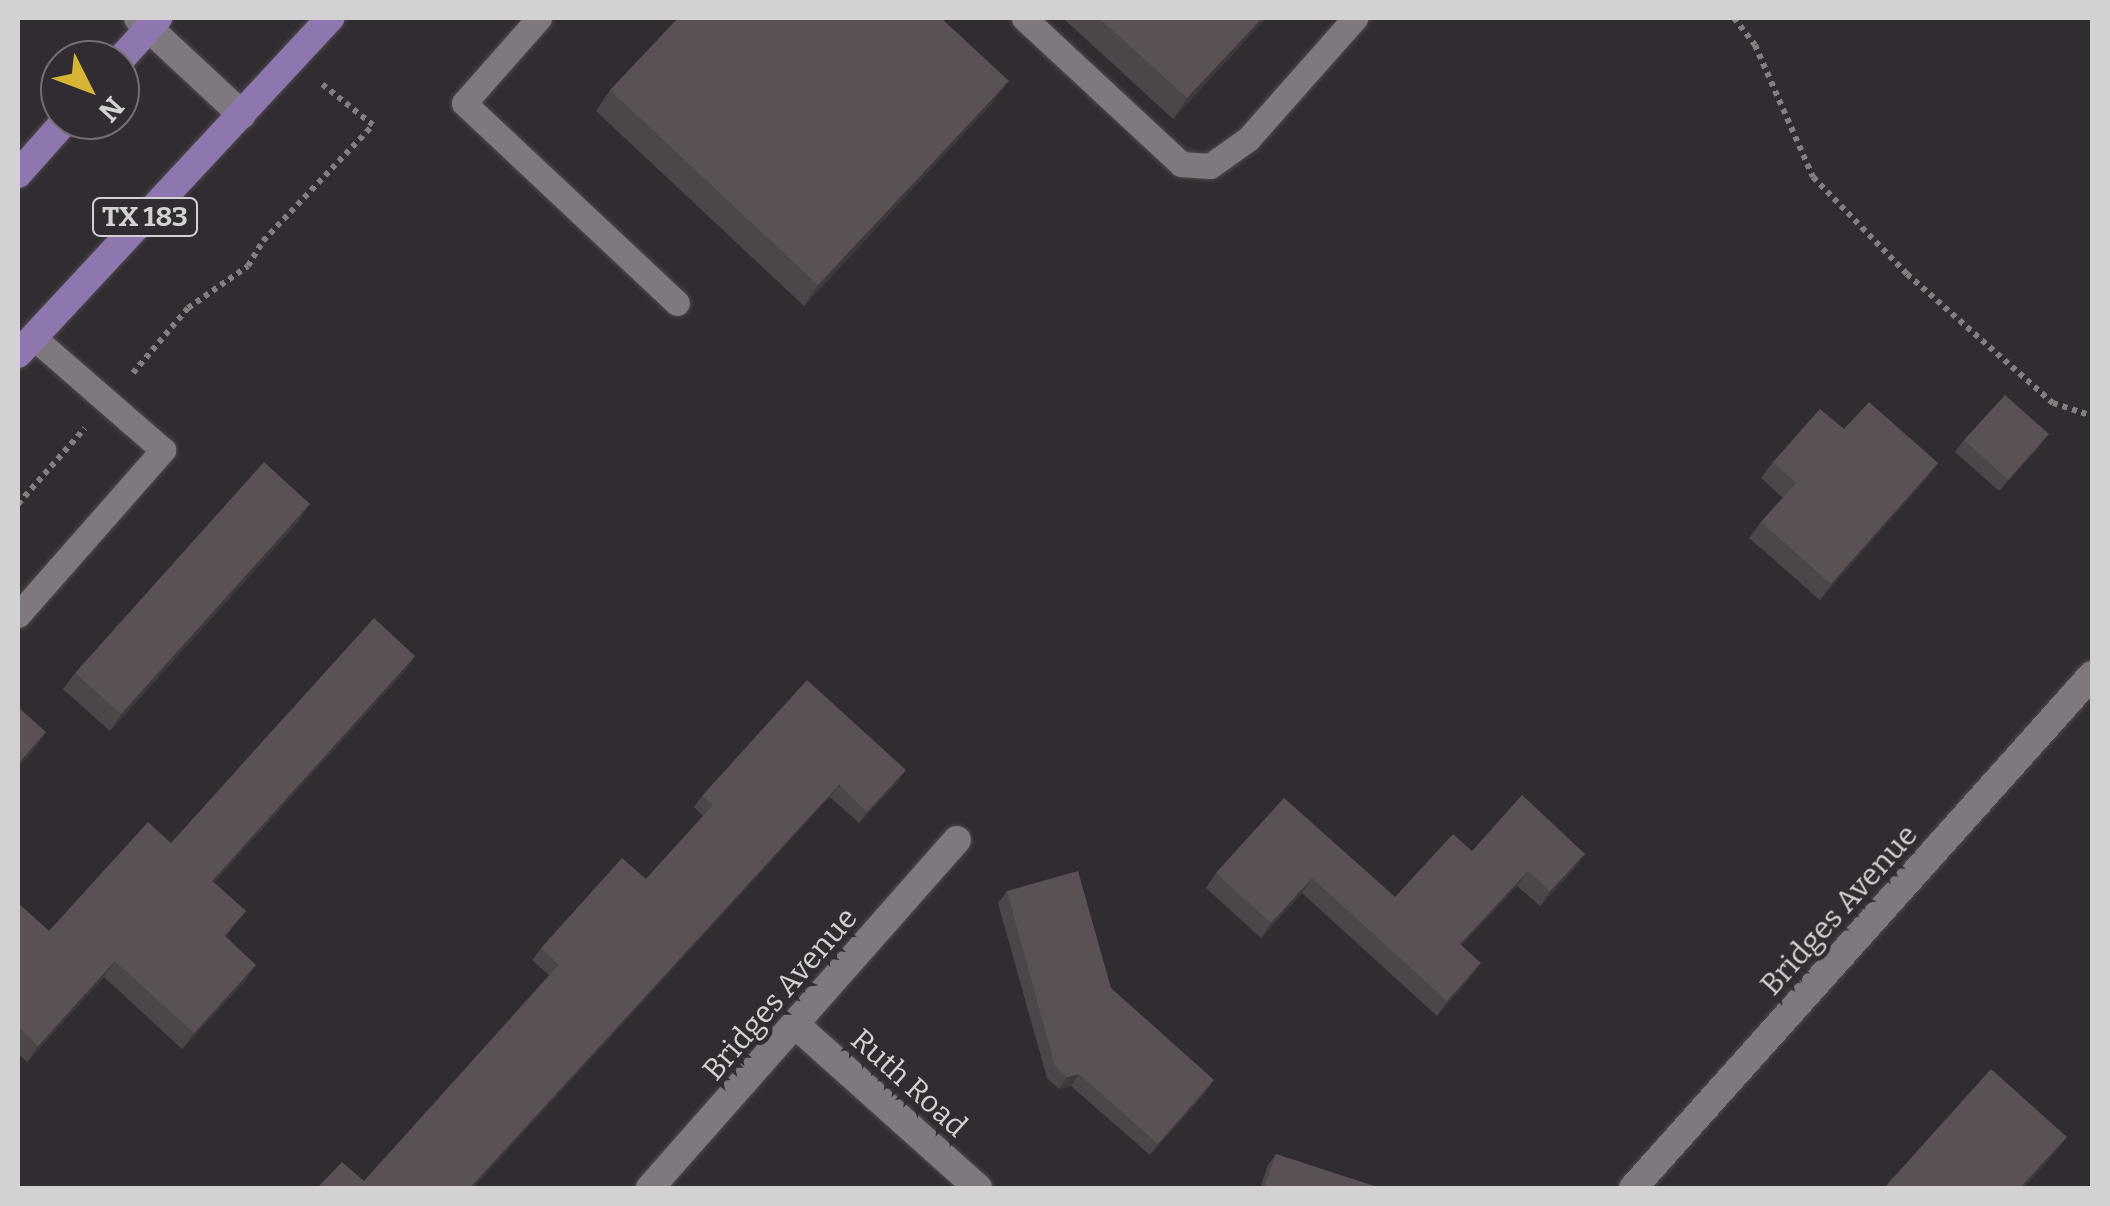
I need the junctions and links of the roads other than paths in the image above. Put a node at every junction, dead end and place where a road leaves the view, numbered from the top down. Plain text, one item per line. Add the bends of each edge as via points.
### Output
1 (330, 18) edge
2 (540, 18) edge
3 (1024, 18) edge
4 (1355, 18) edge
5 (148, 21) edge
6 (242, 115) junction
7 (48, 140) edge
8 (18, 174) edge
9 (677, 303) dead end
10 (25, 345) edge
11 (18, 615) edge
12 (2092, 675) edge
13 (957, 840) dead end
14 (797, 1026) junction
15 (650, 1188) edge
16 (978, 1188) edge
17 (1633, 1188) edge

1 - 6 main road, TX 183
2 - 9 lane via 464,102
3 - 4 lane via 1181,164 1210,166 1248,139
5 - 6 street
6 - 10 main road, TX 183
7 - 8 main road
10 - 11 lane via 164,450
12 - 17 street, Bridges Avenue
13 - 14 street, Bridges Avenue
14 - 15 street, Bridges Avenue
14 - 16 street, Ruth Road

